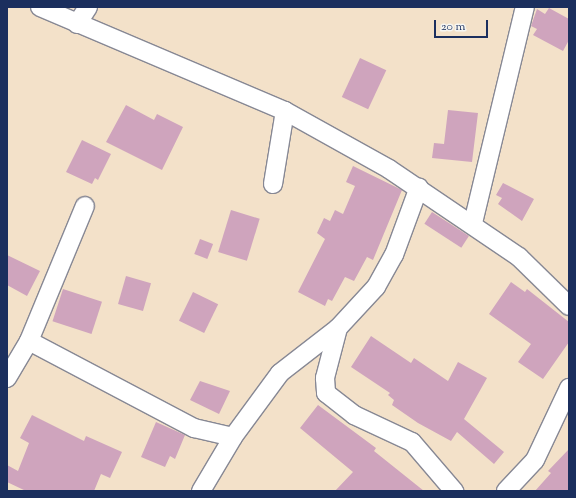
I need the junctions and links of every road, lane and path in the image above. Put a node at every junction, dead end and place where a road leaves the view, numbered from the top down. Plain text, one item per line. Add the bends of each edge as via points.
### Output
1 (40, 7) edge
2 (88, 7) edge
3 (525, 7) edge
4 (77, 24) junction
5 (285, 111) junction
6 (273, 184) dead end
7 (419, 187) junction
8 (85, 206) dead end
9 (473, 223) junction
10 (569, 306) edge
11 (338, 328) junction
12 (29, 342) junction
13 (7, 378) edge
14 (569, 388) edge
15 (233, 437) junction
16 (439, 484) edge
17 (200, 491) edge
18 (454, 491) edge
19 (506, 491) edge

1 - 4 street
2 - 4 street
3 - 9 street
4 - 5 street
5 - 6 street
5 - 7 street
7 - 9 street
7 - 11 street via 394,255 376,287
8 - 12 street
9 - 10 street via 519,257
11 - 15 street via 280,373
11 - 16 street via 326,378 326,393 354,415 412,442
12 - 13 street
12 - 15 street via 194,428
14 - 19 street via 535,460
15 - 17 street
16 - 18 street

